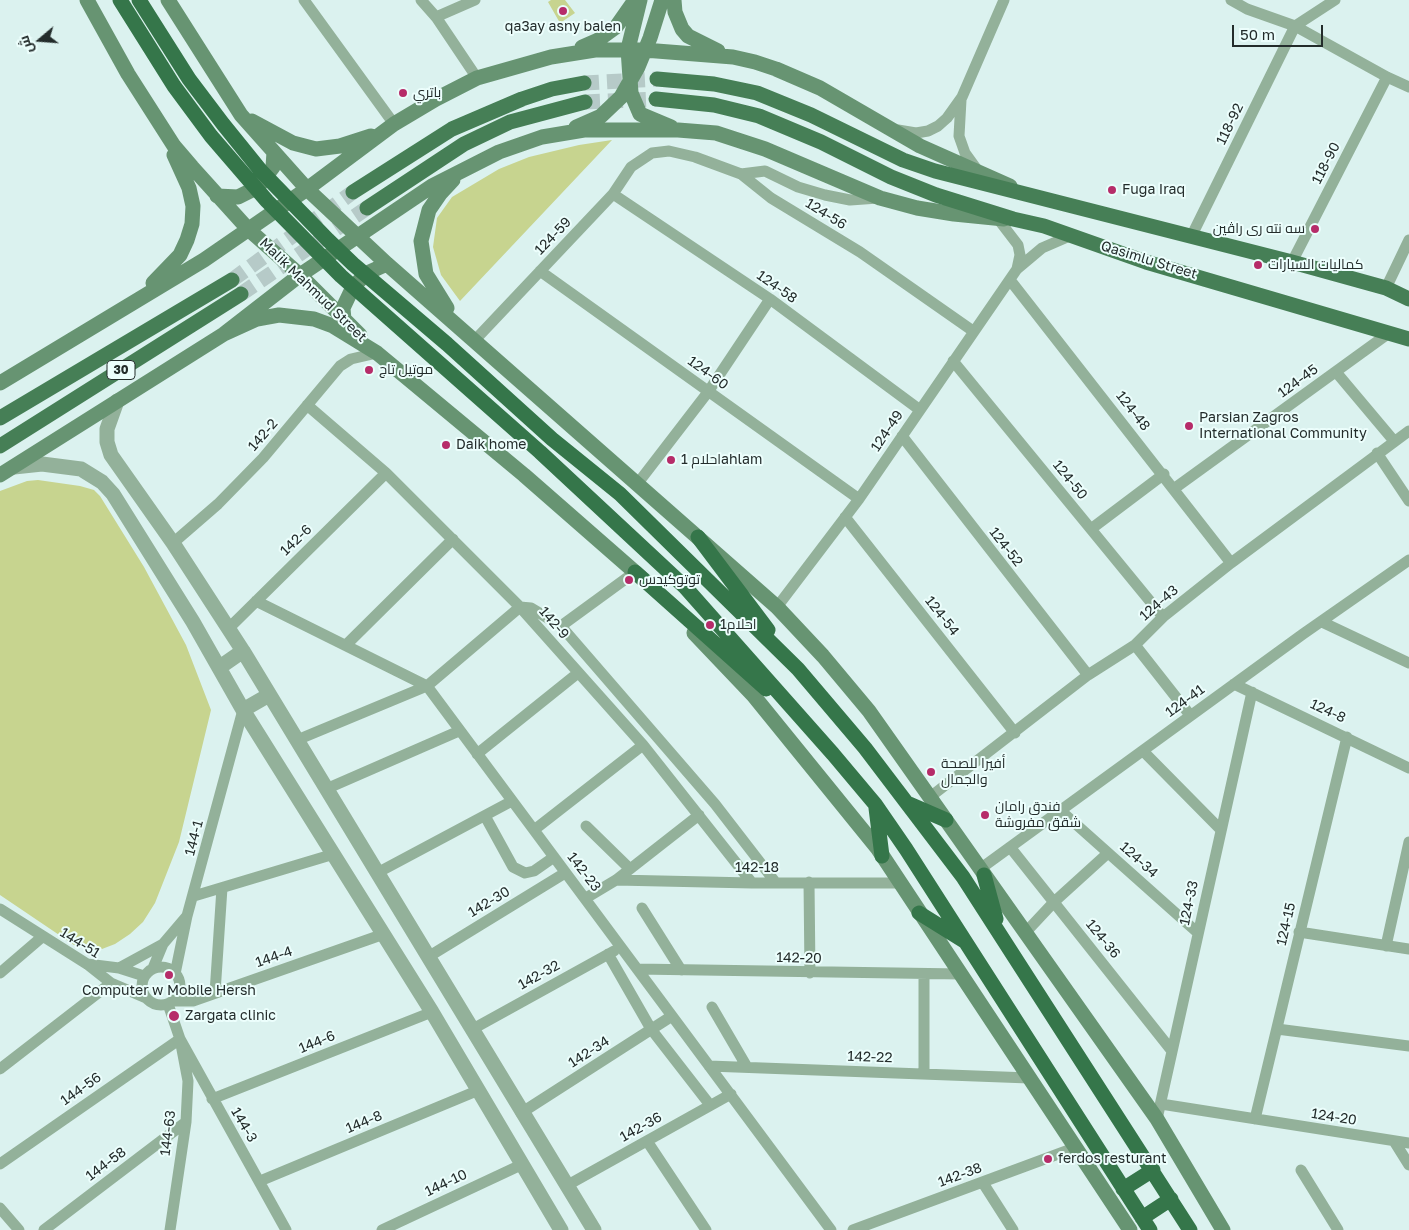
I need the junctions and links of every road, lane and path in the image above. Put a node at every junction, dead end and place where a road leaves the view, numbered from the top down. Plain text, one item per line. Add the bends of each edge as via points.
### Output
1 (87, 0) edge
2 (120, 0) edge
3 (139, 0) edge
4 (168, 0) edge
5 (304, 0) edge
6 (421, 0) edge
7 (475, 0) edge
8 (635, 0) edge
9 (640, 0) edge
10 (662, 0) edge
11 (674, 0) edge
12 (1004, 0) edge
13 (1231, 0) edge
14 (1335, 0) edge
15 (436, 17) junction
16 (1295, 26) junction
17 (628, 49) junction
18 (644, 50) junction
19 (551, 57) junction
20 (733, 57) junction
21 (128, 74) junction
22 (1387, 77) junction
23 (477, 78) junction
24 (658, 79) tunnel mouth
25 (584, 83) tunnel mouth
26 (629, 83) junction
27 (1409, 87) edge
28 (962, 97) junction
29 (656, 99) tunnel mouth
30 (585, 102) tunnel mouth
31 (242, 115) junction
32 (394, 124) junction
33 (889, 128) junction
34 (678, 130) junction
35 (560, 132) junction
36 (382, 133) junction
37 (274, 152) junction
38 (652, 153) joint
39 (463, 170) junction
40 (979, 173) junction
41 (741, 174) junction
42 (306, 189) junction
43 (353, 192) tunnel mouth
44 (613, 194) junction
45 (217, 196) junction
46 (1035, 196) junction
47 (880, 198) junction
48 (367, 208) tunnel mouth
49 (1001, 217) junction
50 (248, 229) junction
51 (1192, 235) junction
52 (1072, 236) junction
53 (358, 237) junction
54 (1409, 240) edge
55 (1292, 262) junction
56 (387, 264) junction
57 (1017, 269) junction
58 (540, 271) junction
59 (300, 275) junction
60 (232, 280) tunnel mouth
61 (1010, 280) junction
62 (1386, 288) junction
63 (241, 294) tunnel mouth
64 (770, 299) junction
65 (1409, 299) edge
66 (133, 303) junction
67 (344, 320) junction
68 (459, 326) junction
69 (974, 331) junction
70 (1389, 333) junction
71 (224, 334) junction
72 (1409, 339) edge
73 (475, 340) junction
74 (377, 352) junction
75 (953, 361) junction
76 (1336, 372) junction
77 (0, 383) edge
78 (708, 392) junction
79 (117, 401) junction
80 (307, 405) junction
81 (920, 410) junction
82 (0, 418) edge
83 (1409, 431) edge
84 (902, 436) junction
85 (1394, 442) junction
86 (0, 446) edge
87 (1378, 453) junction
88 (14, 467) junction
89 (386, 473) junction
90 (1164, 474) junction
91 (0, 475) edge
92 (638, 483) junction
93 (1175, 488) junction
94 (859, 500) junction
95 (1409, 501) edge
96 (845, 517) junction
97 (1091, 529) junction
98 (698, 537) junction
99 (453, 539) junction
100 (173, 543) junction
101 (1409, 560) edge
102 (1231, 563) junction
103 (635, 572) junction
104 (256, 601) junction
105 (777, 606) junction
106 (520, 607) junction
107 (1163, 618) junction
108 (1322, 622) junction
109 (561, 626) junction
110 (228, 629) junction
111 (346, 645) junction
112 (1134, 645) junction
113 (243, 651) junction
114 (1409, 663) edge
115 (220, 667) junction
116 (798, 669) junction
117 (578, 673) junction
118 (1088, 675) junction
119 (1234, 684) junction
120 (427, 686) junction
121 (1252, 692) junction
122 (269, 695) junction
123 (242, 710) junction
124 (1190, 716) junction
125 (809, 727) junction
126 (459, 731) junction
127 (1015, 733) junction
128 (1347, 737) junction
129 (297, 740) junction
130 (643, 745) junction
131 (1143, 751) junction
132 (477, 754) junction
133 (1409, 768) edge
134 (326, 789) junction
135 (930, 798) junction
136 (512, 801) junction
137 (875, 804) junction
138 (908, 804) junction
139 (1060, 810) junction
140 (699, 815) junction
141 (485, 816) junction
142 (946, 820) junction
143 (586, 826) dead end
144 (1220, 829) junction
145 (534, 830) junction
146 (1010, 847) junction
147 (1408, 849) edge
148 (1108, 853) junction
149 (334, 854) junction
150 (882, 856) junction
151 (554, 857) junction
152 (630, 869) junction
153 (982, 872) junction
154 (377, 873) junction
155 (565, 873) junction
156 (616, 880) junction
157 (810, 882) junction
158 (776, 883) junction
159 (899, 883) junction
160 (752, 884) junction
161 (222, 888) junction
162 (194, 896) junction
163 (586, 898) junction
164 (1054, 902) junction
165 (642, 908) dead end
166 (0, 909) edge
167 (919, 912) junction
168 (188, 916) junction
169 (1299, 932) junction
170 (999, 933) junction
171 (1025, 933) junction
172 (1198, 933) junction
173 (384, 934) junction
174 (42, 937) junction
175 (163, 944) junction
176 (968, 944) junction
177 (1386, 946) junction
178 (621, 947) junction
179 (1409, 949) edge
180 (608, 954) junction
181 (428, 957) junction
182 (87, 964) junction
183 (119, 968) junction
184 (637, 969) junction
185 (681, 970) junction
186 (149, 972) junction
187 (0, 973) edge
188 (810, 973) junction
189 (175, 974) junction
190 (924, 974) junction
191 (961, 974) junction
192 (111, 983) junction
193 (215, 993) junction
194 (161, 1002) junction
195 (712, 1007) dead end
196 (432, 1012) junction
197 (672, 1016) junction
198 (651, 1029) junction
199 (1277, 1029) junction
200 (471, 1030) junction
201 (179, 1037) junction
202 (1409, 1046) edge
203 (1172, 1051) junction
204 (709, 1066) junction
205 (747, 1067) junction
206 (0, 1069) edge
207 (924, 1074) junction
208 (1029, 1078) junction
209 (479, 1090) junction
210 (730, 1094) junction
211 (212, 1099) junction
212 (710, 1105) junction
213 (1159, 1112) junction
214 (521, 1113) junction
215 (1255, 1119) junction
216 (186, 1122) junction
217 (647, 1141) junction
218 (1394, 1141) junction
219 (1409, 1143) edge
220 (1077, 1147) junction
221 (0, 1164) edge
222 (523, 1164) junction
223 (1409, 1166) edge
224 (1154, 1170) junction
225 (1301, 1170) dead end
226 (260, 1181) junction
227 (983, 1183) junction
228 (566, 1186) junction
229 (1123, 1189) junction
230 (1171, 1199) junction
231 (0, 1208) edge
232 (1146, 1224) edge
233 (169, 1229) edge
234 (19, 1230) edge
235 (44, 1230) edge
236 (286, 1230) edge
237 (382, 1230) edge
238 (561, 1230) edge
239 (594, 1230) edge
240 (706, 1230) edge
241 (831, 1230) edge
242 (854, 1230) edge
243 (1013, 1230) edge
244 (1130, 1230) edge
245 (1190, 1230) edge
246 (1223, 1230) edge
247 (1338, 1230) edge

1 - 21 main road
2 - 125 highway via 174,86 261,195 341,276 540,452 685,587
3 - 116 highway via 190,79 262,171 352,264 552,439 620,494
4 - 31 main road
5 - 32 street
6 - 15 street
7 - 15 street
8 - 19 main road via 608,34
9 - 17 main road
10 - 18 main road
11 - 20 main road via 674,12 688,36
12 - 28 street
13 - 16 street via 1247,10
14 - 16 street
15 - 23 street
16 - 22 street
16 - 51 street, 118-92
17 - 18 main road
17 - 19 main road
17 - 26 main road
18 - 20 main road
18 - 26 main road
19 - 23 main road
20 - 33 main road via 776,69 835,95
21 - 45 main road, Malik Mahmud Street via 174,146
21 - 66 main road via 179,164 189,188 193,214 180,255
22 - 27 street
22 - 55 street, 118-90
23 - 32 main road
24 - 46 main road via 714,84 757,93 903,160
25 - 43 main road via 522,99 452,129
26 - 34 main road via 640,114
26 - 35 main road via 614,106 601,116
28 - 33 street via 947,118 928,131 916,133
28 - 40 street via 959,136 965,153
29 - 49 main road, Qasimlu Street via 714,104 759,116 821,142 890,177
30 - 48 main road via 510,122 464,144
31 - 36 main road via 293,143 316,149 340,146
31 - 37 main road
32 - 36 main road
33 - 40 main road via 935,154
34 - 35 main road
34 - 47 main road via 716,133 732,138
35 - 39 main road via 524,142
36 - 42 main road
37 - 42 main road
37 - 45 main road via 273,167 258,187 238,197
38 - 41 street, 124-56 via 669,151 695,157
38 - 44 street, 124-59 via 631,166
39 - 53 main road via 432,186
39 - 68 main road via 431,206 421,241 430,283
40 - 46 main road
41 - 47 street via 765,172 798,188 850,200
41 - 69 street, 124-56 via 771,198 860,252
42 - 50 main road
42 - 53 main road
44 - 58 street, 124-59
44 - 64 street, 124-58
45 - 50 main road, Malik Mahmud Street
46 - 51 main road
47 - 49 main road via 917,208
49 - 52 main road, Qasimlu Street
49 - 57 street via 1018,246
50 - 59 main road, Malik Mahmud Street
50 - 66 main road
51 - 55 main road
52 - 57 street via 1042,248
52 - 70 main road, Qasimlu Street via 1146,262
53 - 56 main road
53 - 59 main road
54 - 62 street
55 - 62 main road
56 - 67 main road via 367,273 353,287 343,308
56 - 68 main road
57 - 61 street, 124-49
58 - 73 street, 124-59
58 - 78 street, 124-60
59 - 67 main road, Malik Mahmud Street
59 - 71 main road, 30
60 - 82 main road, 30
61 - 69 street, 124-49
61 - 90 street, 124-48
62 - 65 main road
63 - 86 main road, 30
64 - 78 street
64 - 81 street, 124-58
66 - 77 main road
67 - 74 main road, Malik Mahmud Street
68 - 73 main road
69 - 75 street, 124-49
70 - 72 main road, Qasimlu Street
70 - 76 street, 124-45
71 - 74 main road via 257,319 292,315 333,326
71 - 79 main road, 30
73 - 92 main road
74 - 80 street, 142-2 via 345,362
74 - 103 main road
75 - 81 street, 124-49
75 - 97 street, 124-50
76 - 85 street
76 - 93 street, 124-45
78 - 92 street
78 - 94 street, 124-60
79 - 88 main road, 30
79 - 100 street via 107,429 111,455
80 - 89 street, 142-9
80 - 100 street, 142-2 via 263,458 218,504
81 - 84 street, 124-49
83 - 85 street, 124-43
84 - 94 street, 124-49
84 - 118 street, 124-52
85 - 87 street, 124-43
87 - 95 street
87 - 102 street, 124-43
88 - 91 main road, 30
88 - 115 street via 42,464 81,469 102,482 113,494
89 - 99 street, 142-9
89 - 104 street, 142-6
90 - 93 street, 124-48
90 - 97 street
92 - 98 main road
93 - 102 street, 124-48
94 - 96 street, 124-49
96 - 105 street, 124-49
96 - 127 street, 124-54
97 - 107 street, 124-50
98 - 105 main road
98 - 116 highway
99 - 106 street, 142-9
99 - 111 street
100 - 110 street
101 - 108 street, 124-41
102 - 107 street, 124-43
103 - 109 street
103 - 125 highway
103 - 150 main road via 753,694
104 - 110 street, 142-6
104 - 111 street, 142-23
105 - 135 main road via 869,711
106 - 109 street via 540,612
106 - 117 street, 142-9
106 - 120 street
107 - 112 street, 124-43
108 - 114 street
108 - 119 street, 124-41
109 - 158 street via 715,804
110 - 113 street
111 - 120 street, 142-23
112 - 118 street, 124-43
112 - 124 street
113 - 115 street
113 - 122 street
115 - 123 street
116 - 138 highway
117 - 130 street, 142-9
117 - 132 street
118 - 127 street, 124-43
119 - 121 street, 124-8
119 - 124 street, 124-41
120 - 126 street, 142-23
120 - 129 street
121 - 128 street, 124-8
121 - 144 street, 124-33
122 - 123 street
122 - 129 street
123 - 149 street
123 - 162 street, 144-1
124 - 131 street, 124-41
125 - 137 highway
126 - 132 street, 142-23
126 - 134 street
127 - 135 street, 124-43
128 - 133 street, 124-8
128 - 169 street, 124-15
129 - 134 street
130 - 140 street, 142-9
130 - 145 street
131 - 139 street, 124-41
131 - 144 street
132 - 136 street, 142-23
134 - 154 street
135 - 142 main road
136 - 141 street
136 - 145 street, 142-23
137 - 150 highway
137 - 176 highway
138 - 142 highway
138 - 170 highway via 964,877
139 - 146 street, 124-41
139 - 148 street, 124-34
140 - 152 street
140 - 160 street, 142-9
141 - 151 street via 513,867 525,873 534,871
141 - 154 street
142 - 153 main road
143 - 152 street
144 - 172 street, 124-33
145 - 151 street, 142-23
146 - 153 street, 124-41
146 - 164 street, 124-36
147 - 177 street
148 - 164 street
148 - 172 street, 124-34
149 - 161 street
149 - 173 street
150 - 159 main road
151 - 155 street, 142-23
152 - 156 street
153 - 170 highway
153 - 171 main road
154 - 181 street
155 - 163 street, 142-23
155 - 181 street, 142-30
156 - 160 street, 142-18
156 - 163 street
157 - 158 street, 142-18
157 - 159 street, 142-18
157 - 188 street
158 - 160 street, 142-18
159 - 167 main road
161 - 162 street
161 - 193 street
162 - 168 street, 144-1
163 - 178 street, 142-23
164 - 171 street
164 - 203 street, 124-36
165 - 185 street
166 - 174 street, 144-51
167 - 176 highway
167 - 191 main road
168 - 175 street
168 - 189 street, 144-1
169 - 177 street
169 - 199 street, 124-15
170 - 224 highway
171 - 213 main road
172 - 203 street, 124-33
173 - 193 street, 144-4
173 - 196 street
174 - 182 street, 144-51
174 - 187 street
175 - 183 street
175 - 186 street
176 - 229 highway
177 - 179 street
178 - 180 street, 142-32
178 - 184 street, 142-23
180 - 198 street
180 - 200 street, 142-32
181 - 200 street
182 - 183 street
182 - 192 street, 144-51
183 - 186 street
184 - 185 street, 142-20
184 - 197 street, 142-23
185 - 188 street, 142-20
186 - 189 street via 165,968
186 - 194 street via 142,987
188 - 190 street, 142-20
189 - 194 street, 144-1 via 179,990
190 - 191 street, 142-20
190 - 207 street
191 - 208 main road
192 - 194 street, 144-51
192 - 206 street
193 - 194 street, 144-4 via 193,1001
194 - 201 street, 144-3
195 - 205 street
196 - 209 street
196 - 211 street, 144-6
197 - 198 street, 142-34
197 - 204 street, 142-23
198 - 212 street
198 - 214 street, 142-34
199 - 202 street
199 - 215 street, 124-15
200 - 214 street
201 - 211 street, 144-3
201 - 216 street, 144-63 via 188,1081
201 - 221 street, 144-56
203 - 213 street, 124-33
204 - 205 street, 142-22
204 - 210 street, 142-23
205 - 207 street, 142-22
207 - 208 street, 142-22
208 - 220 main road
209 - 222 street
209 - 226 street, 144-8
210 - 212 street, 142-36
210 - 241 street, 142-23
211 - 226 street, 144-3
212 - 217 street, 142-36
213 - 215 street, 124-20
213 - 246 main road
214 - 228 street
215 - 218 street, 124-20
216 - 233 street, 144-63
216 - 235 street, 144-58
217 - 228 street, 142-36
217 - 240 street
218 - 219 street, 124-20
218 - 223 street
220 - 227 street, 142-38
220 - 244 main road
222 - 237 street, 144-10
222 - 238 street
224 - 229 highway
224 - 230 highway
225 - 247 street
226 - 236 street, 144-3
227 - 242 street, 142-38
227 - 243 street
228 - 239 street
229 - 232 highway
230 - 232 highway
230 - 245 highway
231 - 234 street

